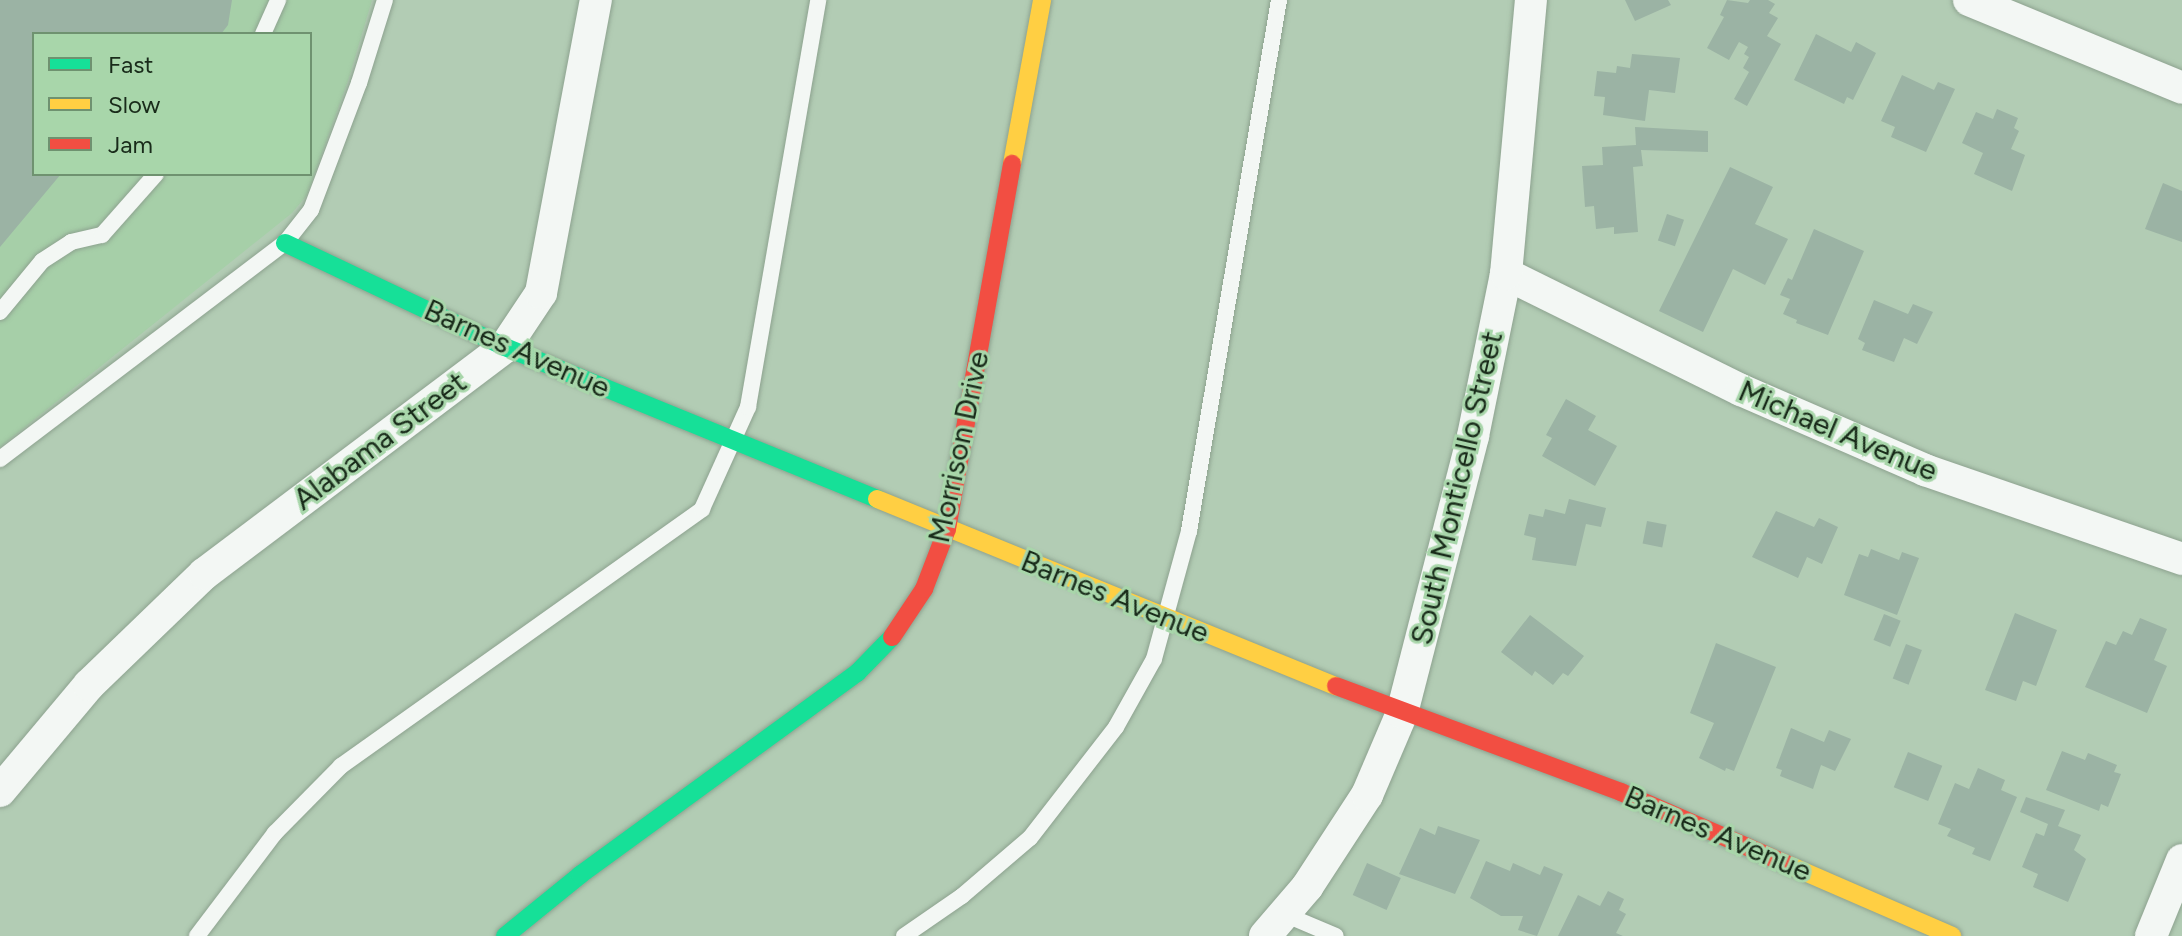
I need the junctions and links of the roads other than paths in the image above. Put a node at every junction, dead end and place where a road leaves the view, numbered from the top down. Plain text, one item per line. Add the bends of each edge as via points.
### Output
1 (278, 0) edge
2 (385, 0) edge
3 (596, 0) edge
4 (818, 0) edge
5 (1042, 0) edge
6 (1279, 0) edge
7 (1531, 0) edge
8 (1969, 0) edge
9 (264, 32) edge
10 (2182, 88) edge
11 (154, 176) edge
12 (285, 243) junction
13 (1506, 274) junction
14 (0, 312) edge
15 (505, 347) junction
16 (733, 441) junction
17 (0, 459) edge
18 (947, 529) junction
19 (2182, 559) edge
20 (1166, 617) junction
21 (1402, 713) junction
22 (0, 791) edge
23 (2182, 860) edge
24 (1275, 925) edge
25 (197, 936) edge
26 (505, 936) edge
27 (904, 936) edge
28 (1336, 936) edge
29 (1952, 936) edge
30 (2151, 936) edge

1 - 9 lane
2 - 12 lane via 311,210
3 - 15 street, Alabama Street via 541,293
4 - 16 lane via 748,407
5 - 18 street, Morrison Drive
6 - 20 lane via 1189,531
7 - 13 street, South Monticello Street
8 - 10 street
11 - 14 lane via 102,235 71,242 42,261
12 - 15 street, Barnes Avenue
12 - 17 lane
13 - 19 street, Michael Avenue via 1741,390 1925,470
13 - 21 street, South Monticello Street via 1470,450
15 - 16 street, Barnes Avenue
15 - 22 street, Alabama Street via 204,574 89,685
16 - 18 street, Barnes Avenue
16 - 25 lane via 702,509 341,766 275,833
18 - 20 street, Barnes Avenue
18 - 26 street, Morrison Drive via 924,589 898,631 857,673
20 - 21 street, Barnes Avenue
20 - 27 lane via 1154,659 1116,727 1030,838 962,896
21 - 24 street, South Monticello Street via 1367,795 1307,887
21 - 29 street, Barnes Avenue via 1621,792
23 - 30 street
24 - 28 lane

